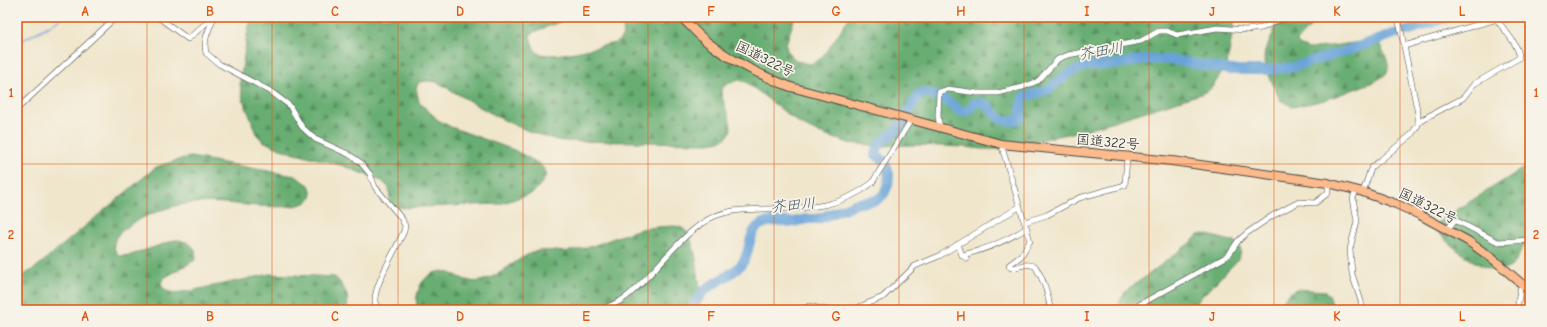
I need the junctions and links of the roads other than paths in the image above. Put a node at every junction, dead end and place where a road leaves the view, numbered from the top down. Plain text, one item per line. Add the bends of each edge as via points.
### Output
1 (116, 17) edge
2 (158, 17) edge
3 (213, 17) edge
4 (681, 17) edge
5 (1284, 17) edge
6 (1398, 17) edge
7 (1504, 17) edge
8 (1497, 20) junction
9 (1404, 46) junction
10 (17, 109) edge
11 (909, 119) junction
12 (1418, 123) junction
13 (940, 128) junction
14 (1000, 144) junction
15 (1127, 157) junction
16 (1328, 183) junction
17 (1359, 191) junction
18 (1018, 207) junction
19 (1025, 222) junction
20 (1027, 228) junction
21 (1448, 229) junction
22 (1530, 240) edge
23 (958, 244) junction
24 (962, 255) junction
25 (967, 259) dead end
26 (1530, 278) edge
27 (1526, 288) edge
28 (809, 306) dead end
29 (378, 310) edge
30 (599, 310) edge
31 (826, 310) edge
32 (856, 310) edge
33 (1050, 310) edge
34 (1130, 310) edge
35 (1362, 310) edge
36 (1517, 310) edge

1 - 10 street
2 - 3 street via 188,39
3 - 29 street via 204,44 206,53 219,64 270,91 289,105 302,127 315,139 360,162 370,174 375,187 402,219 404,231 387,265 376,296
4 - 11 highway, 国道322号 via 706,41 775,81
5 - 13 street via 1262,28 1217,28 1177,35 1167,31 1159,32 1141,41 1068,55 1058,59 1038,81 1006,92 943,90 939,92
6 - 9 street
7 - 8 street
8 - 9 street
8 - 12 street via 1515,43 1518,58 1474,84 1464,98
9 - 12 street
11 - 13 highway, 国道322号
11 - 30 street via 872,183 863,191 829,205 732,210 714,216 689,234 626,297
12 - 17 street via 1411,135 1372,167
13 - 14 highway, 国道322号
14 - 15 highway, 国道322号
14 - 18 street
15 - 16 highway, 国道322号
15 - 19 street via 1125,185 1079,198 1047,215
16 - 17 highway, 国道322号
16 - 34 street via 1328,193 1315,203 1299,202 1272,216 1247,233 1224,258
17 - 21 highway, 国道322号 via 1396,204
17 - 35 street via 1353,198 1357,221 1350,249 1352,274
18 - 19 street
18 - 23 street
19 - 20 street
20 - 24 street via 995,245
20 - 33 street via 1029,245 1021,256 1009,265 1013,269 1023,264 1035,266 1042,276 1050,301
21 - 22 street via 1457,221 1498,242
21 - 27 highway, 国道322号 via 1493,258
23 - 24 street
23 - 32 street via 939,256 915,266 883,297
24 - 25 street
26 - 27 street
27 - 36 street via 1520,289
28 - 31 street

